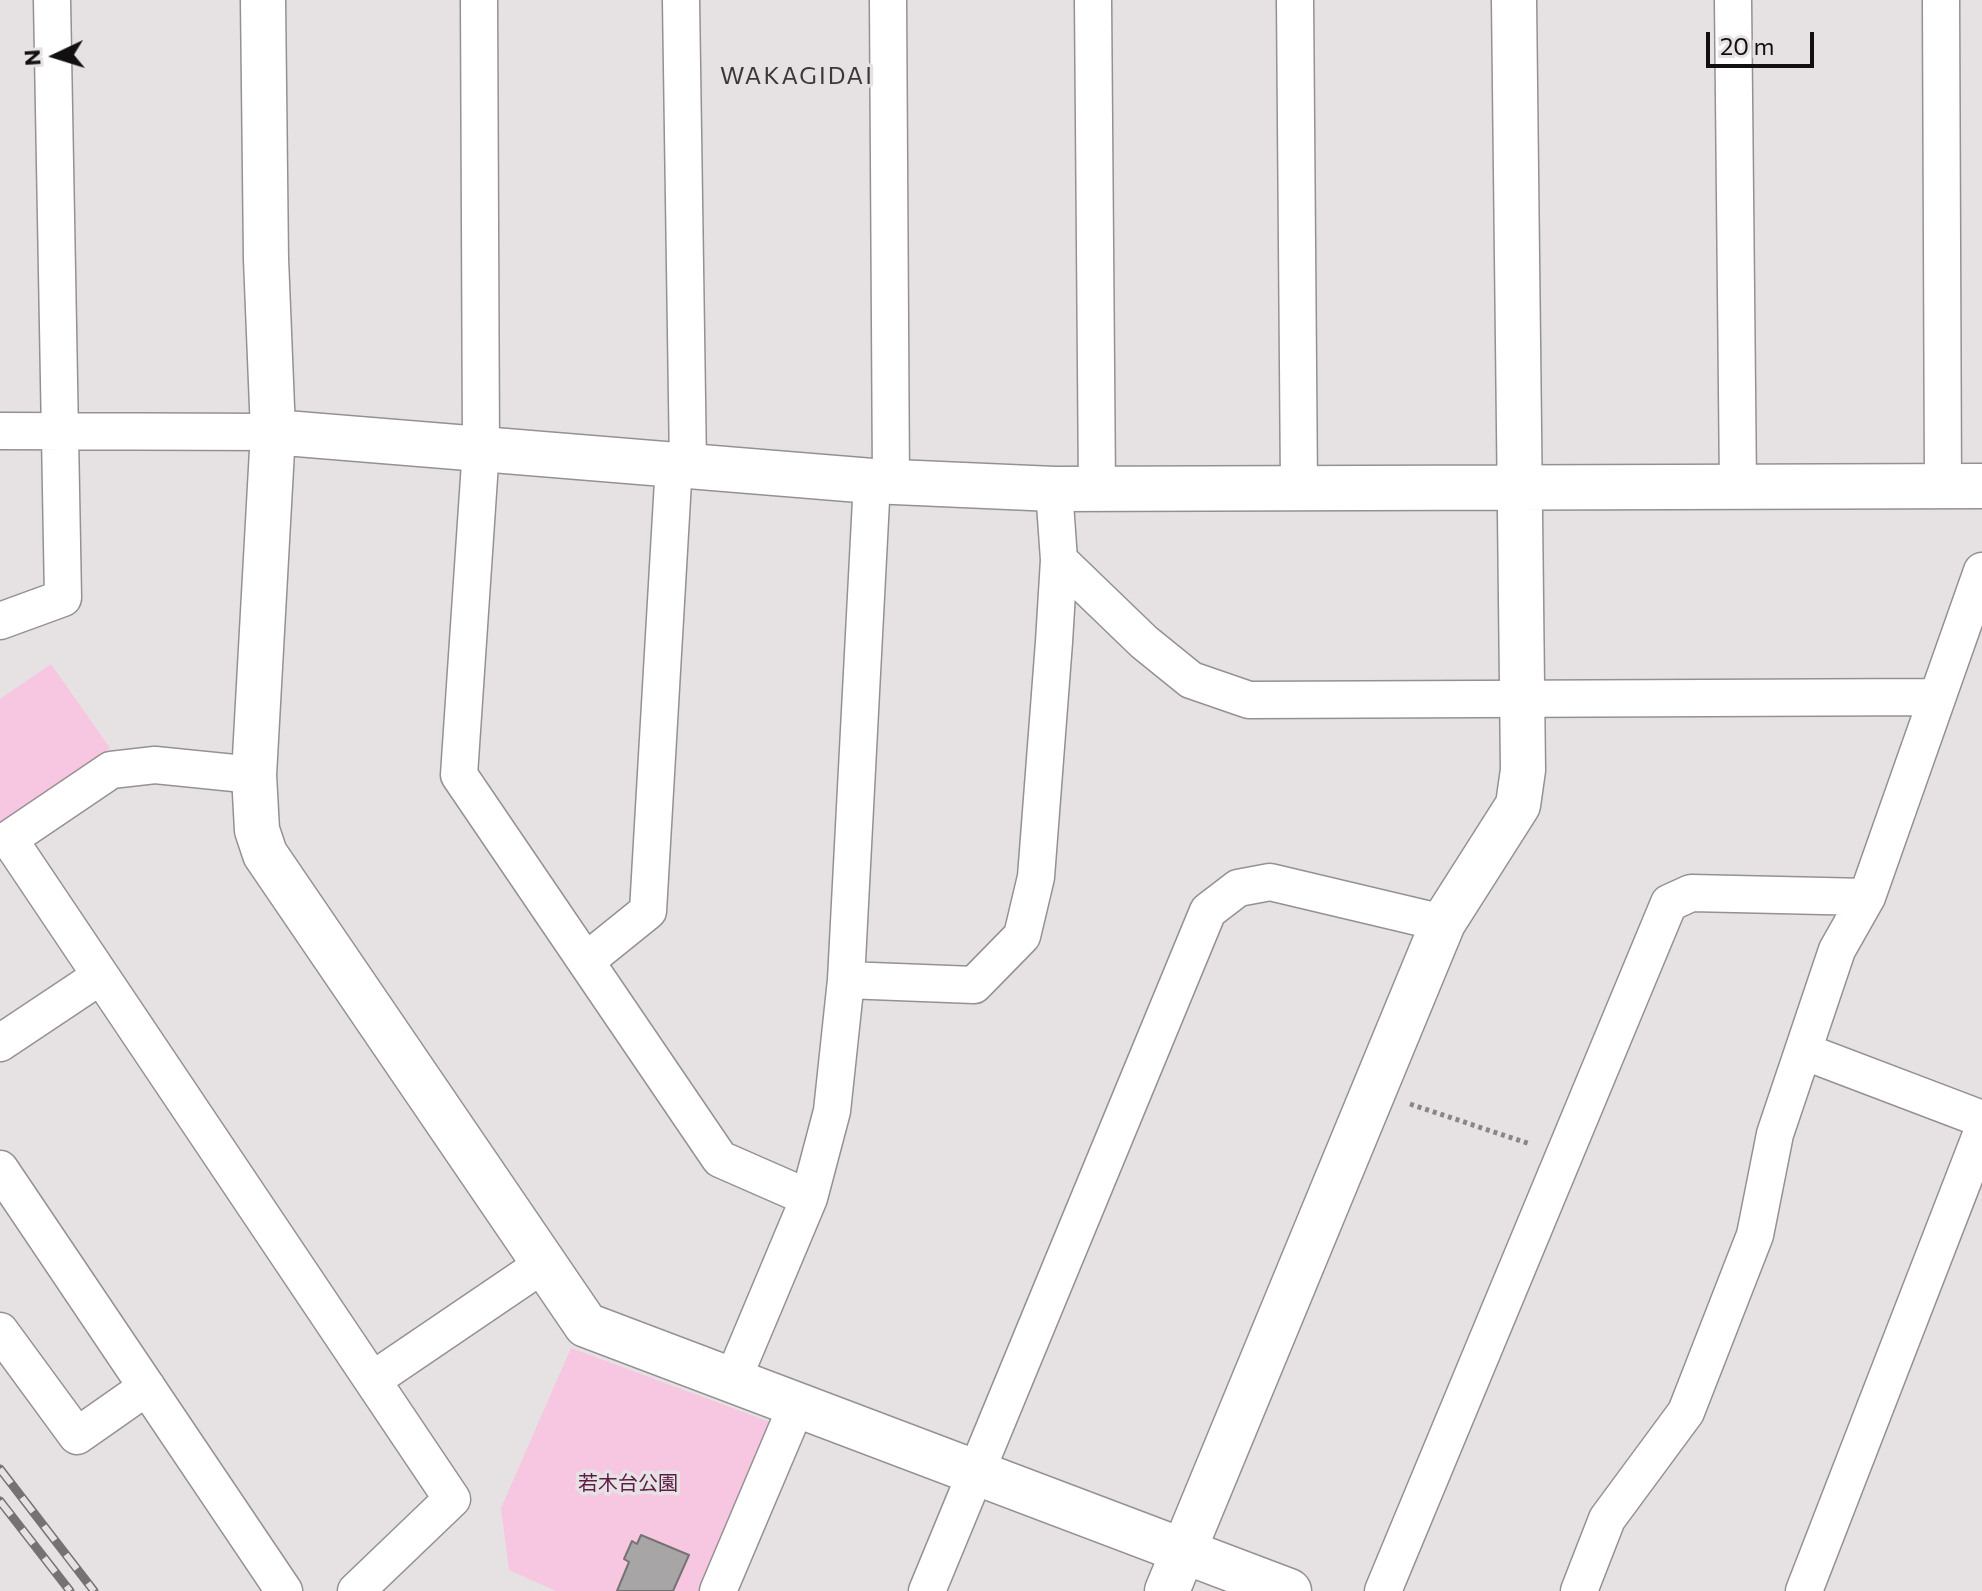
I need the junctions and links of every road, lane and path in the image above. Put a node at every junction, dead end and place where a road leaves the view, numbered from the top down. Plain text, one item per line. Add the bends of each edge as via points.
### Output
1 (52, 0) edge
2 (263, 0) edge
3 (479, 0) edge
4 (681, 0) edge
5 (888, 0) edge
6 (1093, 0) edge
7 (1295, 0) edge
8 (1514, 0) edge
9 (1733, 0) edge
10 (1941, 0) edge
11 (58, 429) junction
12 (0, 431) edge
13 (273, 432) junction
14 (481, 448) junction
15 (681, 464) junction
16 (881, 481) junction
17 (1518, 486) junction
18 (1299, 487) junction
19 (1738, 487) junction
20 (1963, 487) edge
21 (1054, 489) junction
22 (1097, 489) junction
23 (1059, 560) junction
24 (1982, 571) edge
25 (0, 621) edge
26 (1936, 697) junction
27 (1520, 698) junction
28 (254, 775) junction
29 (1867, 897) junction
30 (1443, 923) junction
31 (586, 961) junction
32 (99, 977) junction
33 (846, 980) junction
34 (0, 1043) edge
35 (1803, 1051) junction
36 (1375, 1092) junction
37 (1982, 1119) edge
38 (1982, 1132) edge
39 (1565, 1156) junction
40 (0, 1169) edge
41 (809, 1198) junction
42 (542, 1265) junction
43 (0, 1331) edge
44 (374, 1379) junction
45 (733, 1379) junction
46 (147, 1387) junction
47 (796, 1407) junction
48 (975, 1474) junction
49 (1184, 1552) junction
50 (284, 1591) edge
51 (356, 1591) edge
52 (718, 1591) edge
53 (927, 1591) edge
54 (1167, 1591) edge
55 (1289, 1591) edge
56 (1383, 1591) edge
57 (1579, 1591) edge
58 (1804, 1591) edge

1 - 11 street
2 - 13 street
3 - 14 street
4 - 15 street
5 - 16 street
6 - 22 street
7 - 18 street
8 - 17 street
9 - 19 street
10 - 20 street
11 - 12 street
11 - 13 street
11 - 25 street via 63,598
13 - 14 street
13 - 28 street
14 - 15 street
14 - 31 street via 459,775
15 - 16 street
15 - 31 street via 648,911
16 - 21 street
16 - 33 street
17 - 18 street
17 - 19 street
17 - 27 street
18 - 22 street
19 - 20 street
21 - 22 street
21 - 23 street
23 - 27 street via 1191,680 1249,700
23 - 33 street via 1036,877 1022,936 974,985
24 - 26 street
26 - 27 street
26 - 29 street
27 - 30 street via 1523,770 1518,805
28 - 32 street via 155,765 111,770 9,839
28 - 42 street via 257,830 265,854
29 - 35 street via 1837,950
29 - 39 street via 1691,893 1669,903
30 - 36 street
30 - 48 street via 1270,882 1238,888 1208,911
31 - 41 street via 720,1159
32 - 34 street
32 - 44 street
33 - 41 street via 832,1111
35 - 37 street
35 - 57 street via 1775,1134 1755,1235 1686,1412 1607,1519
36 - 39 path
36 - 49 street
38 - 58 street
39 - 56 street
40 - 46 street
41 - 45 street
42 - 44 street
42 - 45 street via 586,1325
43 - 46 street via 77,1436
44 - 51 street via 452,1499
45 - 47 street
46 - 50 street
47 - 48 street
47 - 52 street
48 - 49 street
48 - 53 street
49 - 54 street
49 - 55 street

